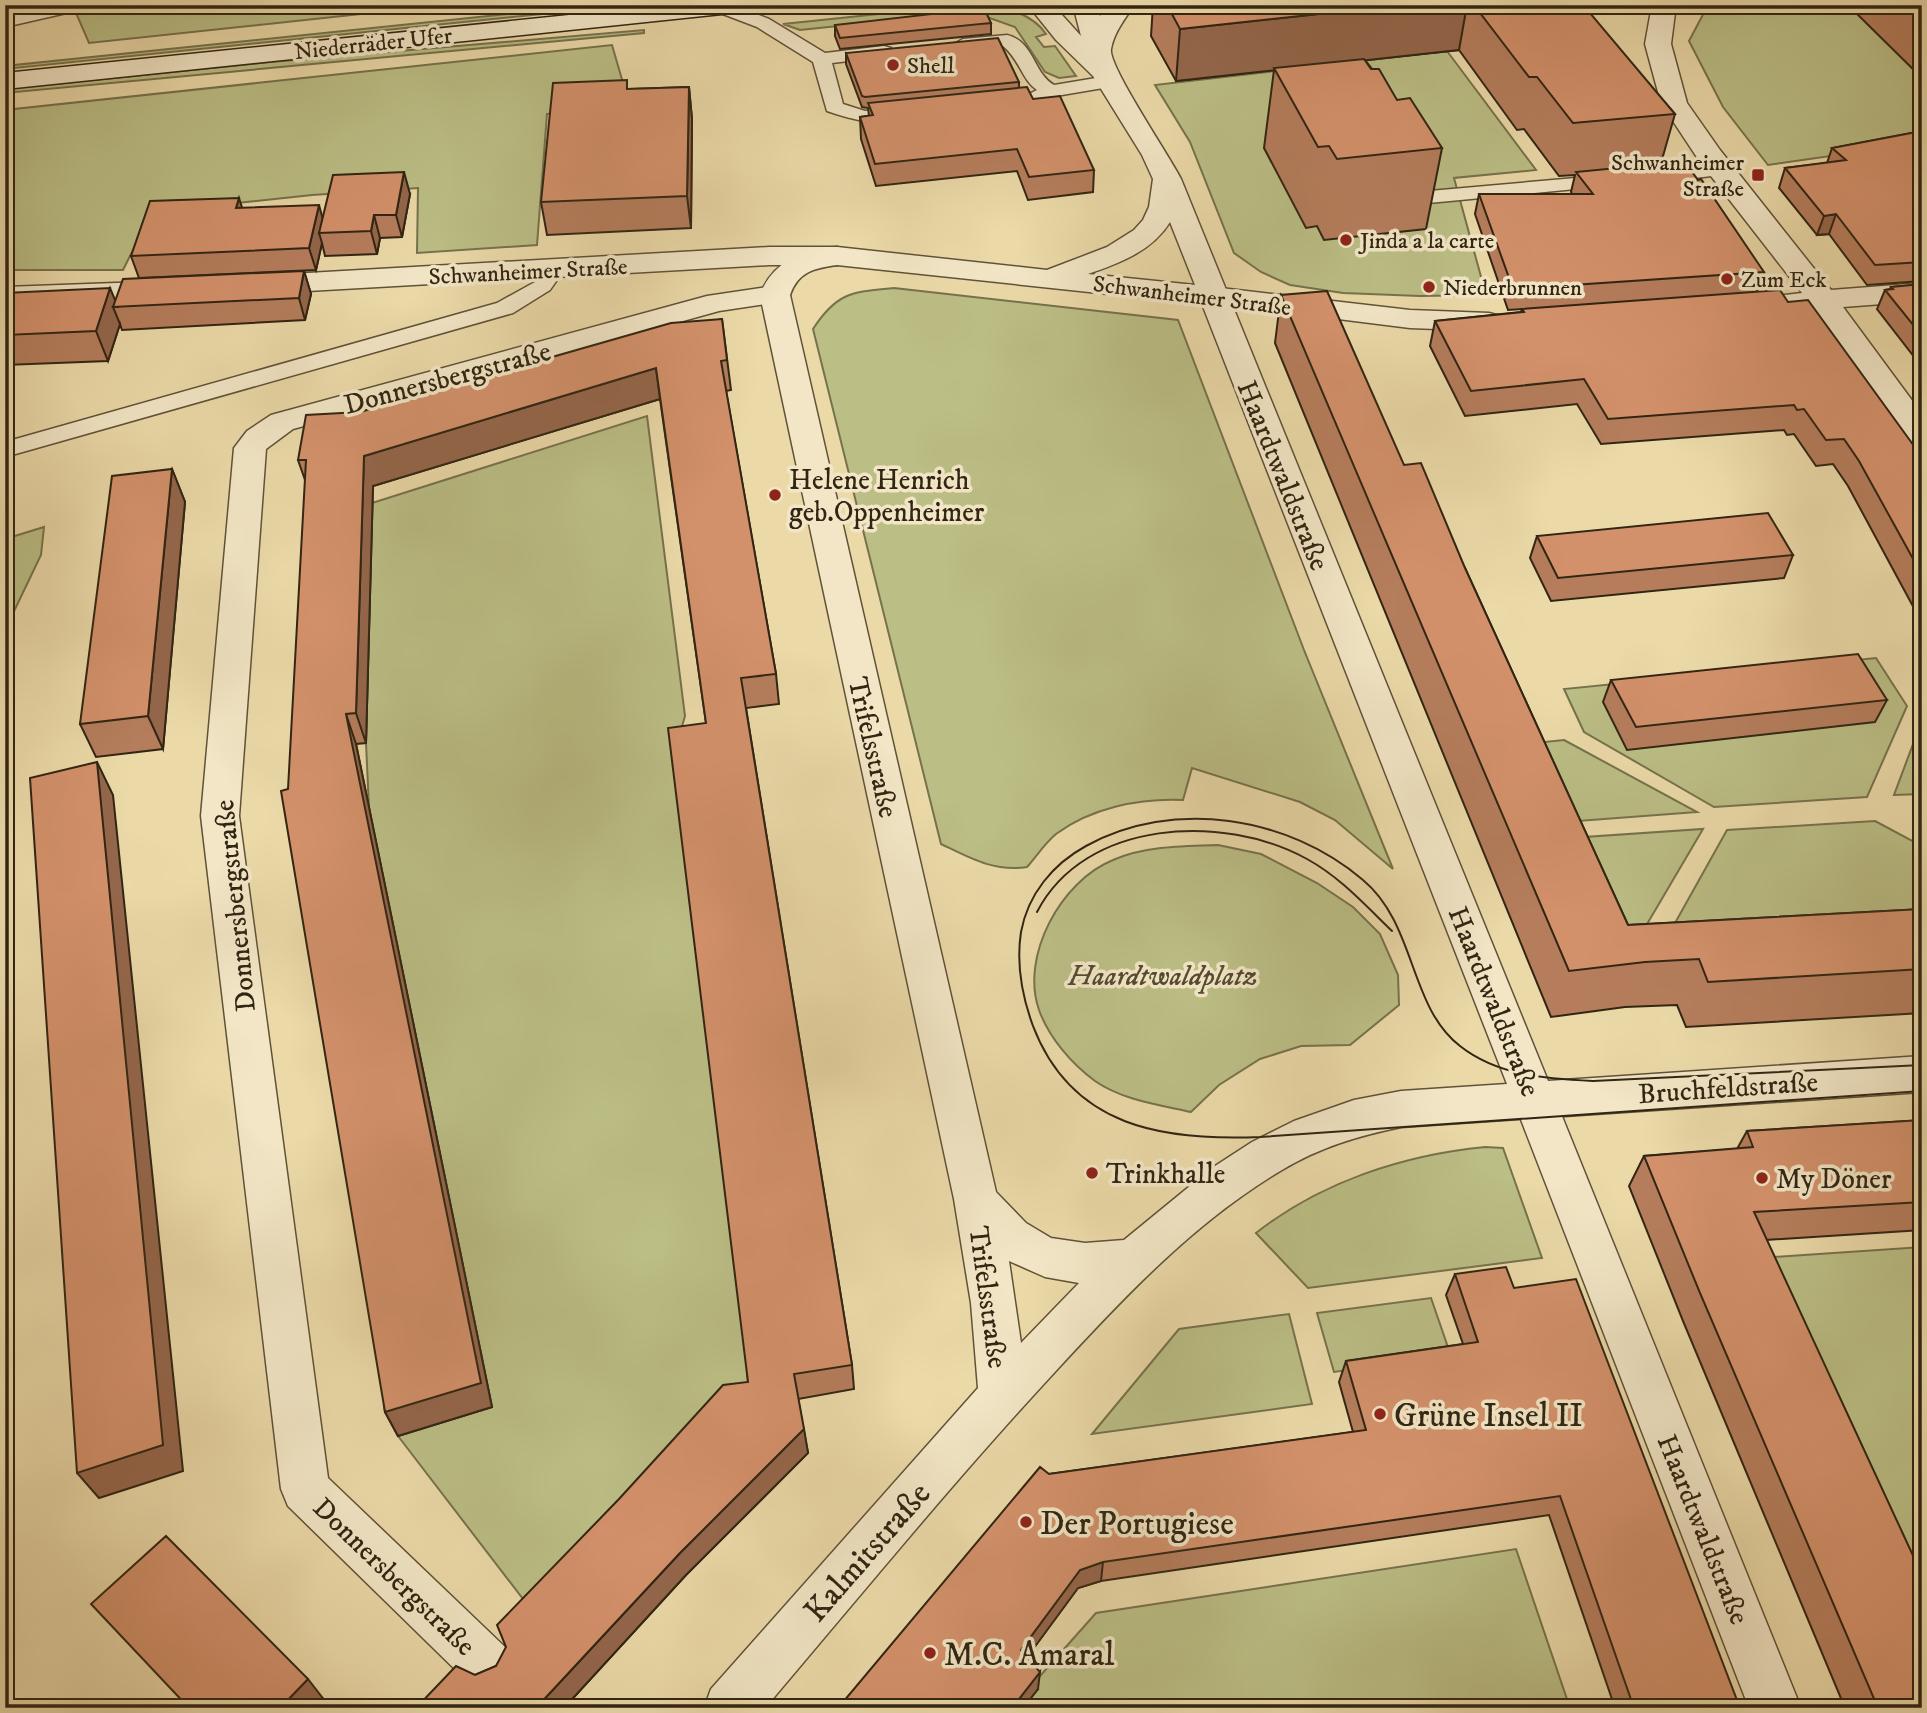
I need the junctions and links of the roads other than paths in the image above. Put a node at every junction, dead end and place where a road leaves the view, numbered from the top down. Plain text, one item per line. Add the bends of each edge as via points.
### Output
1 (78, 5) edge
2 (1040, 5) edge
3 (1085, 5) edge
4 (1122, 5) edge
5 (1664, 5) edge
6 (731, 6) edge
7 (5, 22) edge
8 (941, 46) edge
9 (901, 50) edge
10 (822, 59) junction
11 (1103, 67) junction
12 (5, 81) edge
13 (1051, 91) junction
14 (976, 106) edge
15 (920, 112) edge
16 (1721, 170) junction
17 (1167, 179) junction
18 (1418, 198) edge
19 (837, 256) junction
20 (666, 262) junction
21 (553, 270) junction
22 (1049, 278) junction
23 (1922, 292) edge
24 (775, 295) junction
25 (5, 296) edge
26 (1212, 296) junction
27 (1824, 301) junction
28 (1734, 307) edge
29 (1518, 322) edge
30 (1922, 438) edge
31 (5, 450) edge
32 (1922, 1074) edge
33 (1534, 1099) junction
34 (976, 1199) junction
35 (1133, 1259) junction
36 (1002, 1395) junction
37 (488, 1666) edge
38 (730, 1708) edge
39 (1774, 1708) edge

1 - 7 lane
2 - 11 street
3 - 11 street
4 - 11 street via 1110,20
5 - 16 street via 1658,44 1675,103
6 - 10 lane
6 - 12 street, Niederräder Ufer
8 - 13 lane via 1007,40 1023,53 1039,84
9 - 10 lane
10 - 15 lane via 834,107 864,117
11 - 13 lane
11 - 17 street
13 - 14 lane via 1031,100
16 - 18 lane
16 - 27 street
17 - 22 street, Schwanheimer Straße via 1162,210 1143,238
17 - 26 street
19 - 20 street, Schwanheimer Straße
19 - 22 street, Schwanheimer Straße
19 - 24 street via 797,265 779,281
20 - 21 street, Schwanheimer Straße
20 - 24 street via 704,268
21 - 25 street, Schwanheimer Straße
21 - 31 lane, Donnersbergstraße via 543,286 505,308
22 - 26 street, Schwanheimer Straße
23 - 27 street
24 - 34 street, Trifelsstraße
24 - 37 street, Donnersbergstraße via 717,302 282,422 250,448 220,816 304,1489
26 - 29 street, Schwanheimer Straße via 1410,319
26 - 33 street, Haardtwaldstraße
27 - 28 street
27 - 30 street
32 - 33 street, Bruchfeldstraße
33 - 35 street via 1370,1113 1317,1130 1242,1170
33 - 39 street, Haardtwaldstraße
34 - 35 street, Trifelsstraße via 1008,1237 1034,1253 1069,1264
34 - 36 street, Trifelsstraße via 994,1303
35 - 36 street
36 - 38 street, Kalmitstraße

